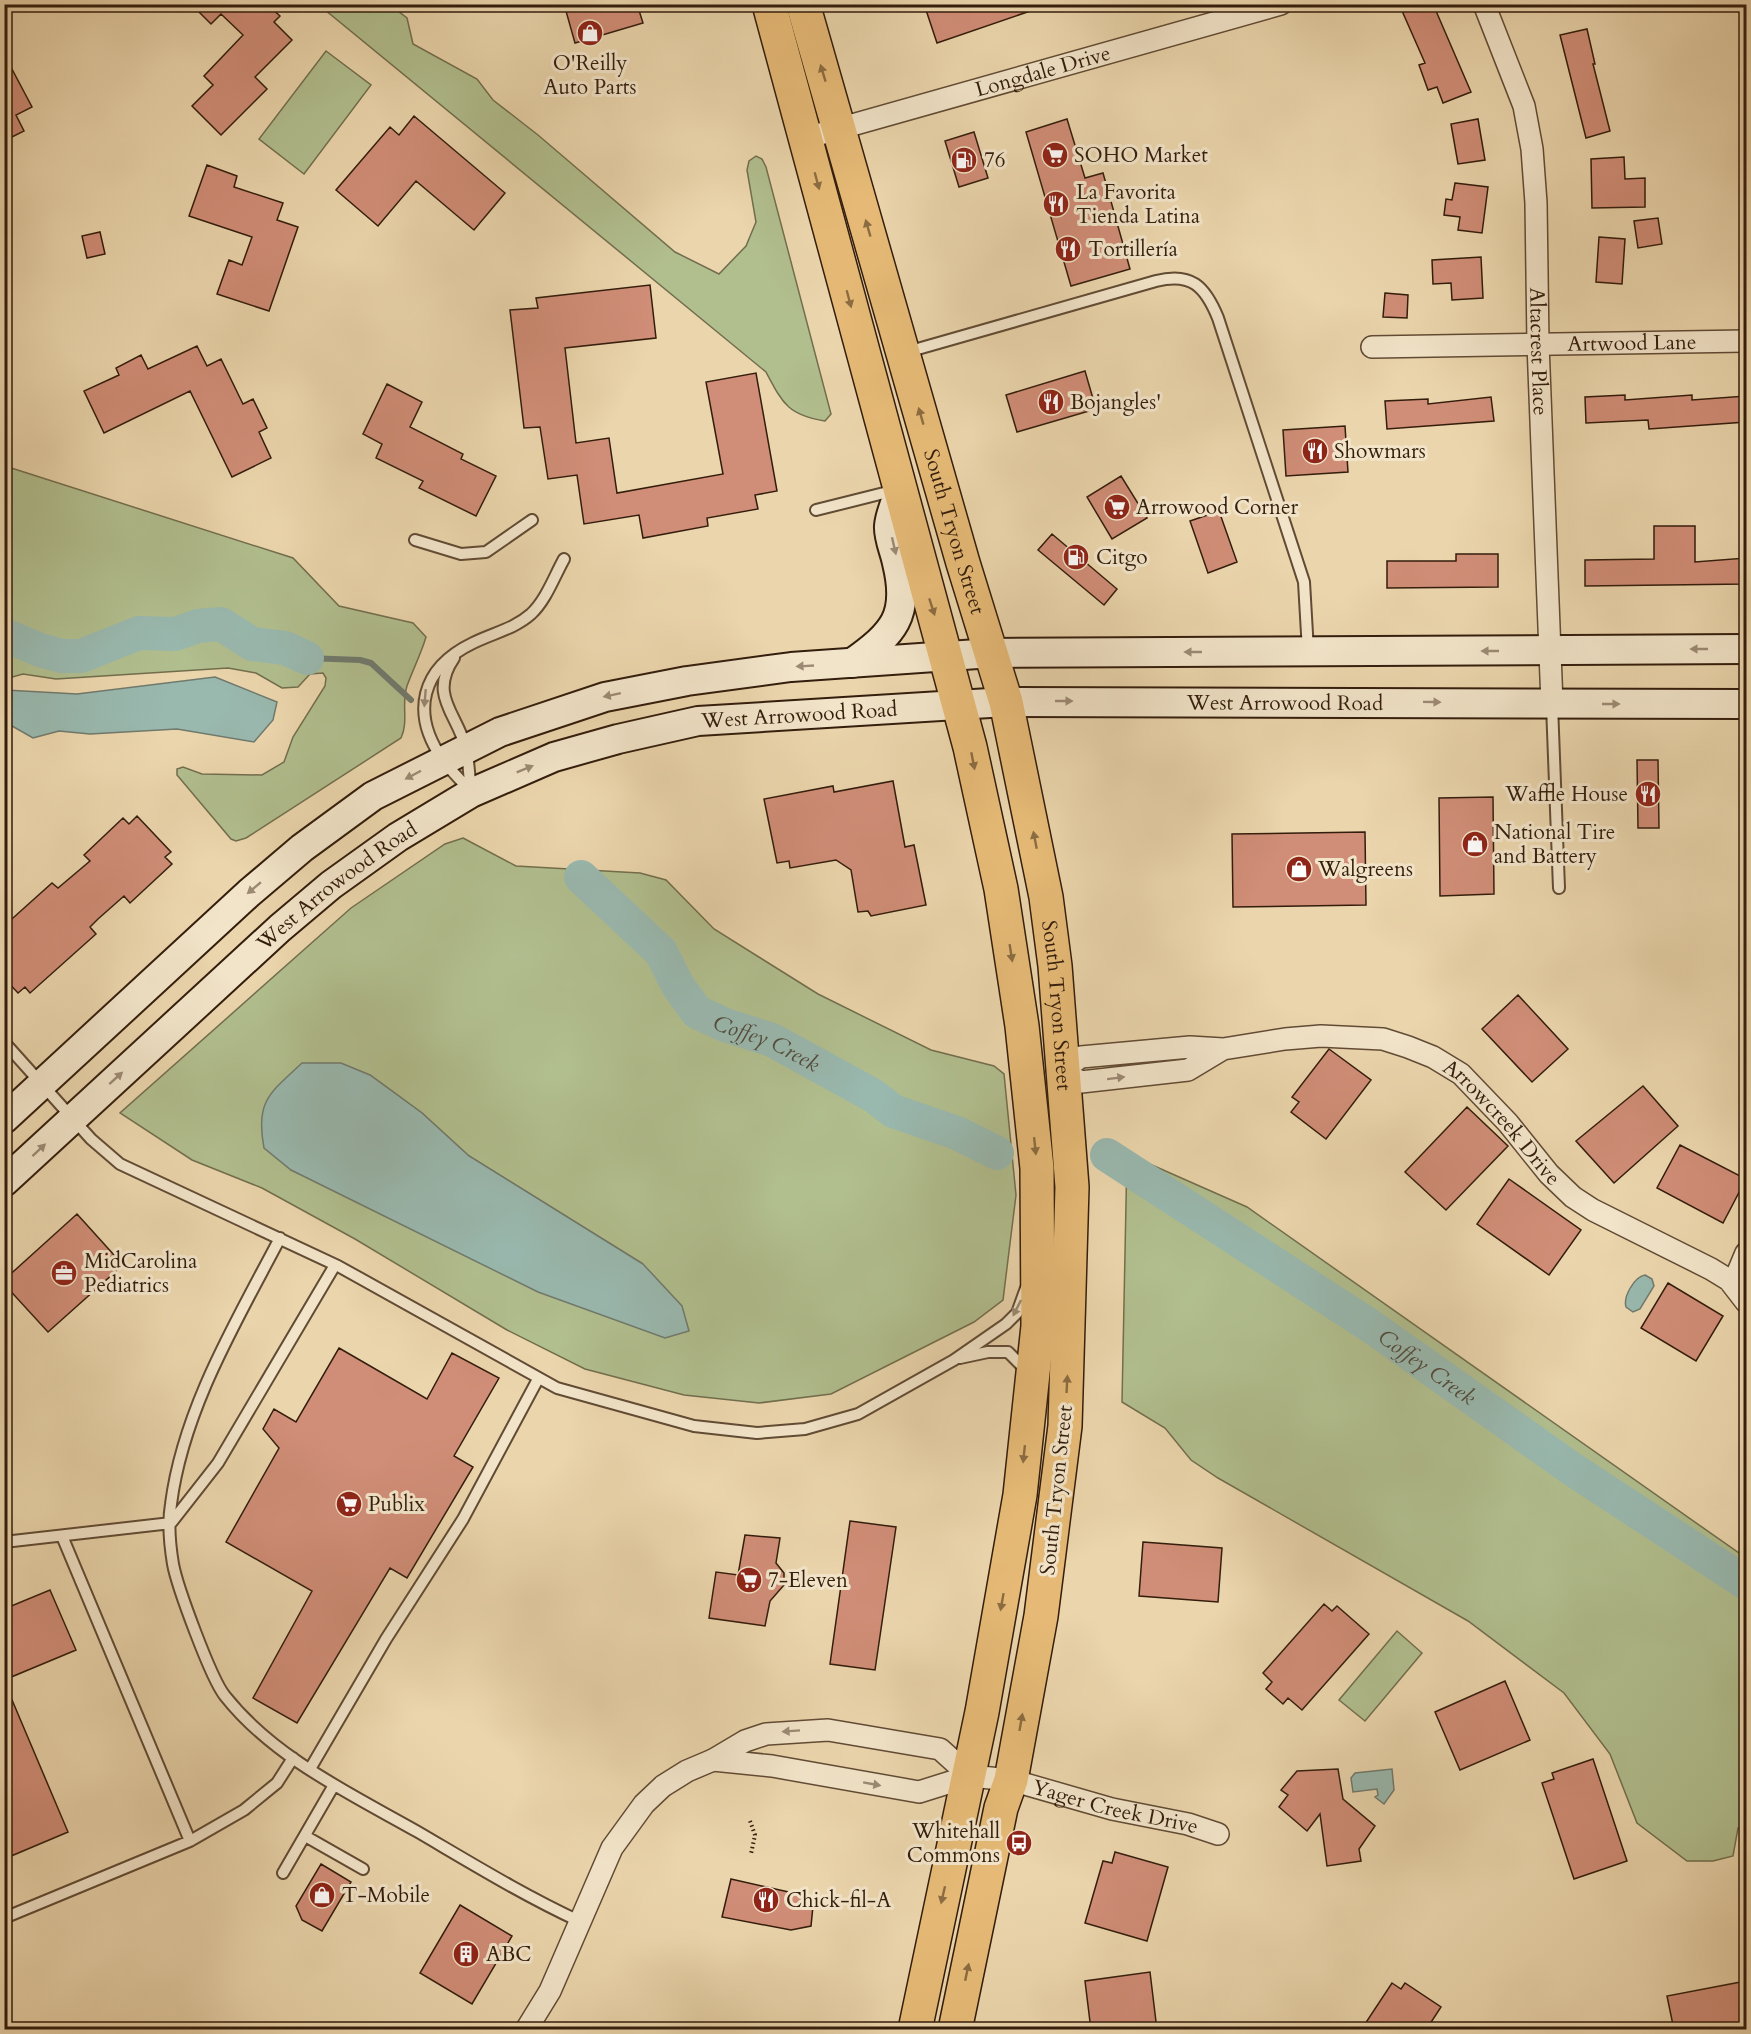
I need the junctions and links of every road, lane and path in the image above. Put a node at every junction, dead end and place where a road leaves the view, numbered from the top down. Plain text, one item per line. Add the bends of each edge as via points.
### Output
1 (769, 4) edge
2 (802, 4) edge
3 (1281, 4) edge
4 (1484, 4) edge
5 (840, 129) junction
6 (806, 138) junction
7 (1746, 341) edge
8 (1538, 344) junction
9 (1372, 347) dead end
10 (903, 353) junction
11 (900, 490) junction
12 (816, 510) dead end
13 (532, 520) dead end
14 (415, 540) dead end
15 (564, 559) dead end
16 (1746, 649) edge
17 (1549, 650) junction
18 (1308, 651) junction
19 (458, 653) junction
20 (992, 653) junction
21 (947, 657) junction
22 (852, 663) junction
23 (1006, 702) junction
24 (1746, 704) edge
25 (959, 705) junction
26 (1552, 705) junction
27 (454, 753) junction
28 (471, 793) junction
29 (1559, 888) dead end
30 (4, 1042) edge
31 (1061, 1071) junction
32 (42, 1084) junction
33 (73, 1118) junction
34 (4, 1119) edge
35 (4, 1182) edge
36 (280, 1238) junction
37 (1746, 1253) edge
38 (1037, 1254) junction
39 (335, 1265) junction
40 (1733, 1284) junction
41 (1746, 1302) edge
42 (954, 1359) junction
43 (538, 1378) junction
44 (1032, 1378) junction
45 (171, 1523) junction
46 (62, 1536) junction
47 (4, 1542) edge
48 (293, 1758) junction
49 (713, 1760) junction
50 (310, 1769) junction
51 (970, 1776) junction
52 (1011, 1780) junction
53 (334, 1785) junction
54 (750, 1821) dead end
55 (1218, 1834) dead end
56 (305, 1836) junction
57 (190, 1841) junction
58 (751, 1854) dead end
59 (363, 1869) dead end
60 (284, 1873) dead end
61 (4, 1918) edge
62 (579, 1921) junction
63 (526, 2030) edge
64 (915, 2030) edge
65 (955, 2030) edge

1 - 6 main road, South Tryon Street
5 -> 2 main road, South Tryon Street
3 - 5 street, Longdale Drive
4 - 8 street, Altacrest Place via 1524,106 1532,149
5 - 6 street, Longdale Drive
10 -> 5 main road, South Tryon Street
6 -> 11 main road, South Tryon Street
7 - 8 street, Artwood Lane
8 - 9 street, Artwood Lane
8 - 17 street, Altacrest Place
10 - 18 lane via 1174,276 1189,279 1203,290 1218,318 1304,582
20 -> 10 main road, South Tryon Street
11 - 12 lane
11 -> 21 main road, South Tryon Street
11 -> 22 main road via 889,527 903,588 901,612 878,645
13 - 14 lane via 486,552 461,554
15 - 19 lane via 533,612 517,626
16 -> 17 main road, West Arrowood Road
17 -> 18 main road, West Arrowood Road
17 - 26 street, Altacrest Place
18 -> 20 main road, West Arrowood Road
19 - 27 lane via 445,677 444,699
19 -> 27 lane via 433,674 423,699 425,717
20 - 21 main road, West Arrowood Road
20 - 23 main road, South Tryon Street
21 - 22 main road, West Arrowood Road
21 - 25 main road, South Tryon Street
22 -> 27 main road, West Arrowood Road via 779,668 605,697 532,720
23 - 25 main road, West Arrowood Road
23 -> 26 main road, West Arrowood Road
31 -> 23 main road, South Tryon Street via 1050,924
26 -> 24 main road, West Arrowood Road
28 -> 25 main road, West Arrowood Road via 554,758 698,721
25 -> 38 main road, South Tryon Street via 1001,889 1023,1026 1037,1168
26 - 29 lane
27 - 28 lane
27 - 28 lane
27 -> 32 main road, West Arrowood Road via 373,796 302,848
33 -> 28 main road, West Arrowood Road via 331,885 398,837
30 - 32 lane
31 - 40 street, Arrowcreek Drive via 1081,1082 1188,1070 1223,1050 1285,1039 1347,1036 1383,1040 1433,1057 1461,1074 1573,1197
52 -> 31 main road, South Tryon Street via 1041,1616 1065,1426 1072,1188
32 - 33 lane
32 - 34 main road, West Arrowood Road
35 -> 33 main road, West Arrowood Road
33 - 36 lane via 120,1164
36 - 39 lane
36 - 45 lane via 206,1387 186,1438 170,1506
37 - 40 street
38 -> 42 lane via 1017,1313
38 - 44 main road, South Tryon Street via 1038,1326
39 - 43 lane
39 - 45 lane via 218,1463
40 - 41 street, Arrowcreek Drive
42 - 43 lane via 858,1414 805,1429 757,1433 694,1426 556,1388
42 - 44 lane via 1008,1352
43 - 50 lane via 463,1519 386,1639
44 -> 51 main road, South Tryon Street via 1020,1495
45 - 46 lane
45 - 48 lane via 173,1564 223,1694 255,1728
46 - 47 lane
46 - 57 lane
48 - 50 lane
48 - 57 lane via 277,1783 244,1810
49 -> 51 street via 919,1792
51 -> 49 street via 940,1749 828,1730 766,1734
49 - 62 street via 687,1770 644,1804 612,1848
50 - 53 lane
51 - 52 street, Yager Creek Drive
51 -> 64 main road, South Tryon Street
52 - 55 street, Yager Creek Drive
65 -> 52 main road, South Tryon Street
53 - 56 lane
53 - 62 lane via 526,1896
54 - 58 path via 755,1835
56 - 59 lane
56 - 60 lane
57 - 61 lane
62 - 63 street via 550,1991

